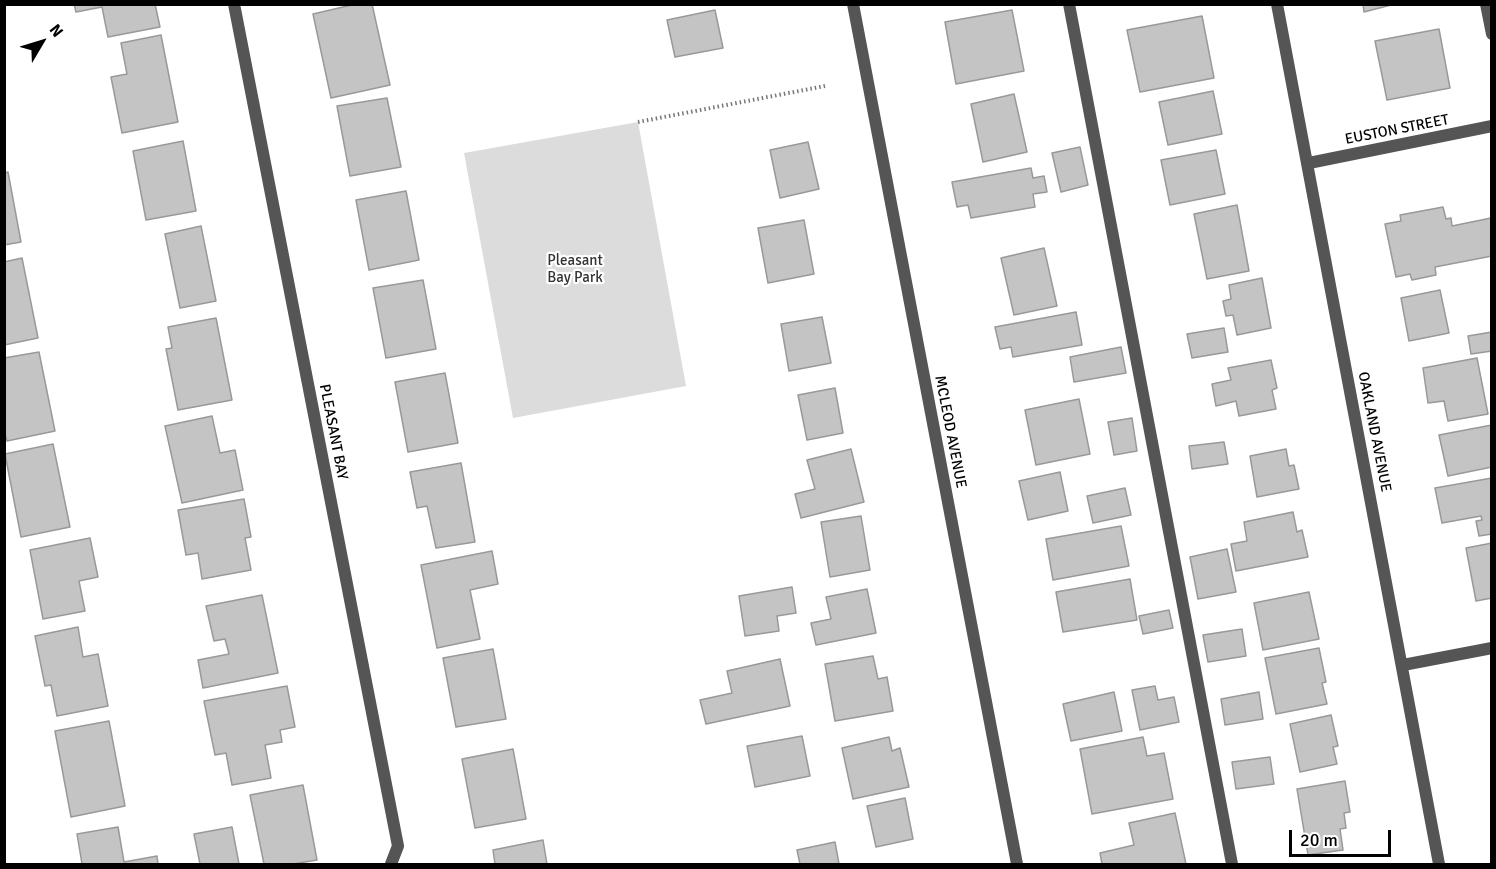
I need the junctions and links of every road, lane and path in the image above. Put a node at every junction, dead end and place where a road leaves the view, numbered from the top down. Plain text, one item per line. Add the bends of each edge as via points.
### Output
1 (234, 4) edge
2 (853, 4) edge
3 (1069, 4) edge
4 (1277, 4) edge
5 (1486, 4) edge
6 (1491, 34) edge
7 (825, 86) dead end
8 (638, 122) dead end
9 (1491, 126) edge
10 (1309, 163) junction
11 (1491, 648) edge
12 (1403, 665) junction
13 (391, 864) edge
14 (1017, 864) edge
15 (1232, 864) edge
16 (1439, 864) edge

1 - 13 street, PLEASANT BAY via 398,846
2 - 14 street, MCLEOD AVENUE
3 - 15 street
4 - 10 street, OAKLAND AVENUE
5 - 6 street
7 - 8 path
9 - 10 street, EUSTON STREET
10 - 12 street, OAKLAND AVENUE
11 - 12 street
12 - 16 street, OAKLAND AVENUE

